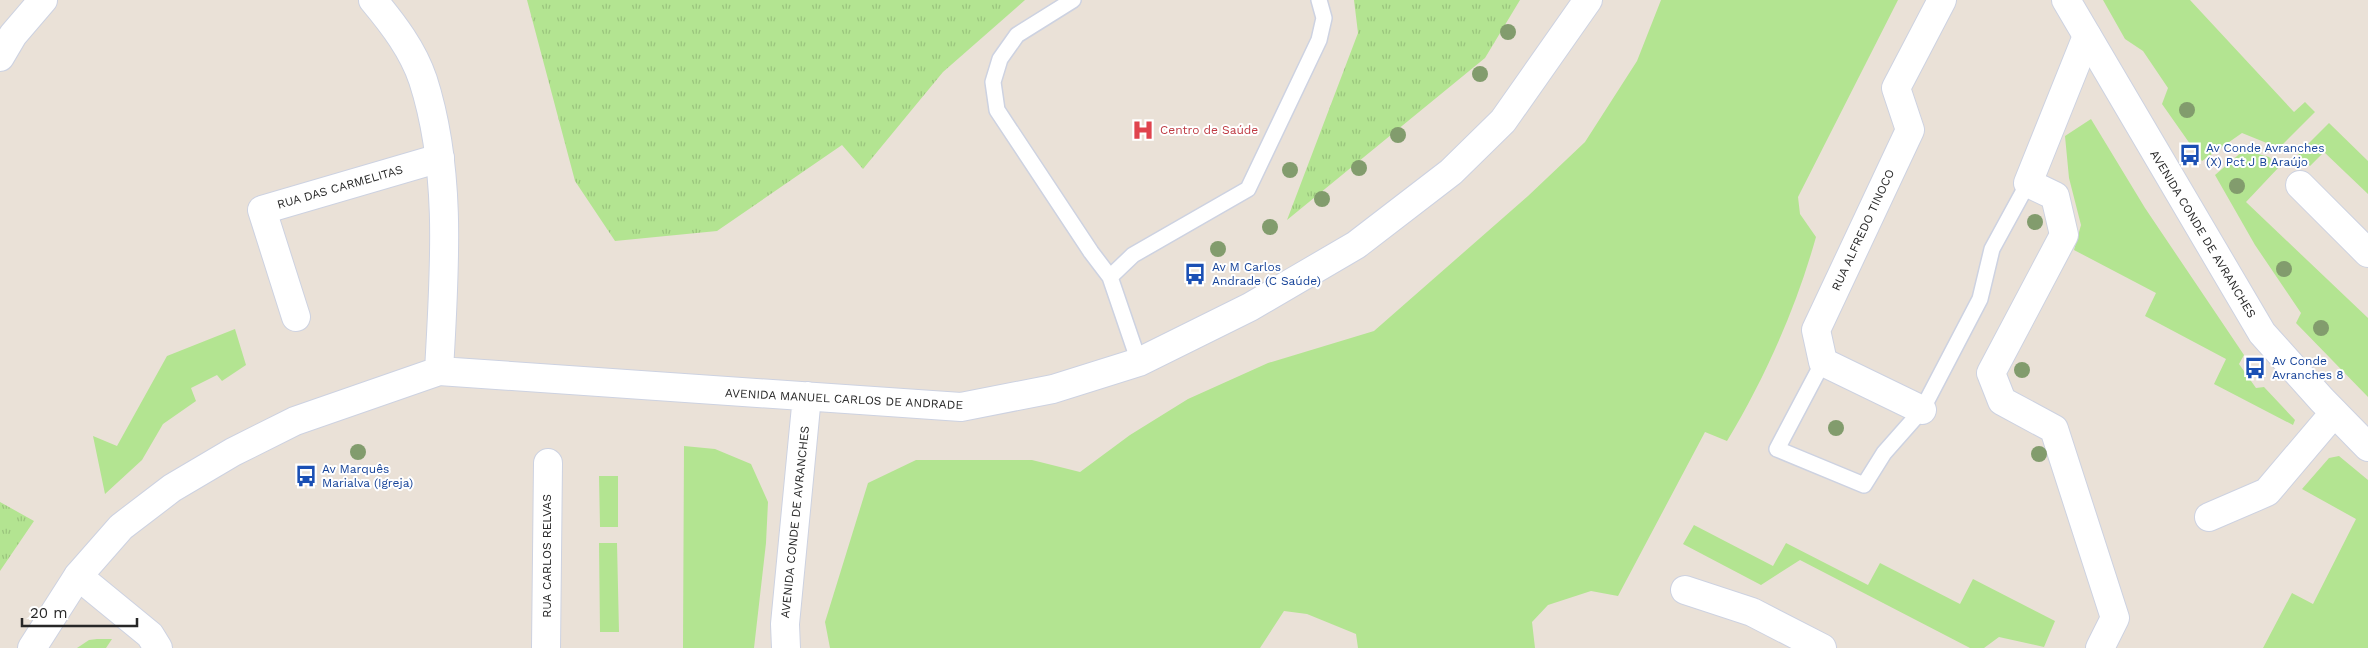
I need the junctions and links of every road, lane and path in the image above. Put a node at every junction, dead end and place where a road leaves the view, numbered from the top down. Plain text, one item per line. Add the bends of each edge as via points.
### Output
1 (42, 0) edge
2 (374, 0) edge
3 (1073, 0) edge
4 (1319, 0) edge
5 (1567, 0) edge
6 (1588, 0) edge
7 (1942, 0) edge
8 (2066, 0) edge
9 (2087, 36) junction
10 (1553, 51) junction
11 (0, 57) edge
12 (440, 158) junction
13 (2028, 183) junction
14 (2300, 185) dead end
15 (2368, 253) edge
16 (1110, 277) junction
17 (296, 317) dead end
18 (1140, 362) junction
19 (1823, 362) junction
20 (439, 371) junction
21 (808, 396) junction
22 (1922, 410) junction
23 (2334, 413) junction
24 (2368, 447) edge
25 (548, 463) dead end
26 (2209, 517) dead end
27 (78, 576) junction
28 (1685, 590) dead end
29 (32, 648) edge
30 (158, 648) edge
31 (546, 648) edge
32 (786, 648) edge
33 (1822, 648) edge
34 (2100, 648) edge

1 - 11 street via 13,35
2 - 12 street via 400,34 423,79
3 - 16 lane via 1017,34 1000,59 993,82 997,110
4 - 16 lane via 1324,18 1319,40 1248,189 1133,256
5 - 10 street
6 - 10 street
7 - 19 street, RUA ALFREDO TINOCO via 1896,88 1910,130 1816,330
8 - 9 street, AVENIDA CONDE DE AVRANCHES
9 - 13 street
9 - 23 street, AVENIDA CONDE DE AVRANCHES via 2262,333
10 - 18 street, AVENIDA MANUEL CARLOS DE ANDRADE via 1503,121 1451,172 1356,245 1250,307
12 - 17 street, RUA DAS CARMELITAS via 262,210
12 - 20 street via 443,279
13 - 22 lane via 1992,249 1980,299
13 - 34 street via 2055,196 2064,235 1991,373 2002,402 2054,429 2115,618
14 - 15 street
16 - 18 lane
18 - 21 street, AVENIDA MANUEL CARLOS DE ANDRADE via 1053,389 961,407
19 - 22 street
19 - 22 lane via 1777,450 1864,485 1884,452
20 - 21 street, AVENIDA MANUEL CARLOS DE ANDRADE via 696,391
20 - 27 street via 295,421 233,452 172,488 121,527
21 - 32 street, AVENIDA CONDE DE AVRANCHES via 785,624
23 - 24 street, AVENIDA CONDE DE AVRANCHES
23 - 26 street via 2267,492
25 - 31 street, RUA CARLOS RELVAS
27 - 29 street
27 - 30 street via 150,635
28 - 33 street via 1752,612

